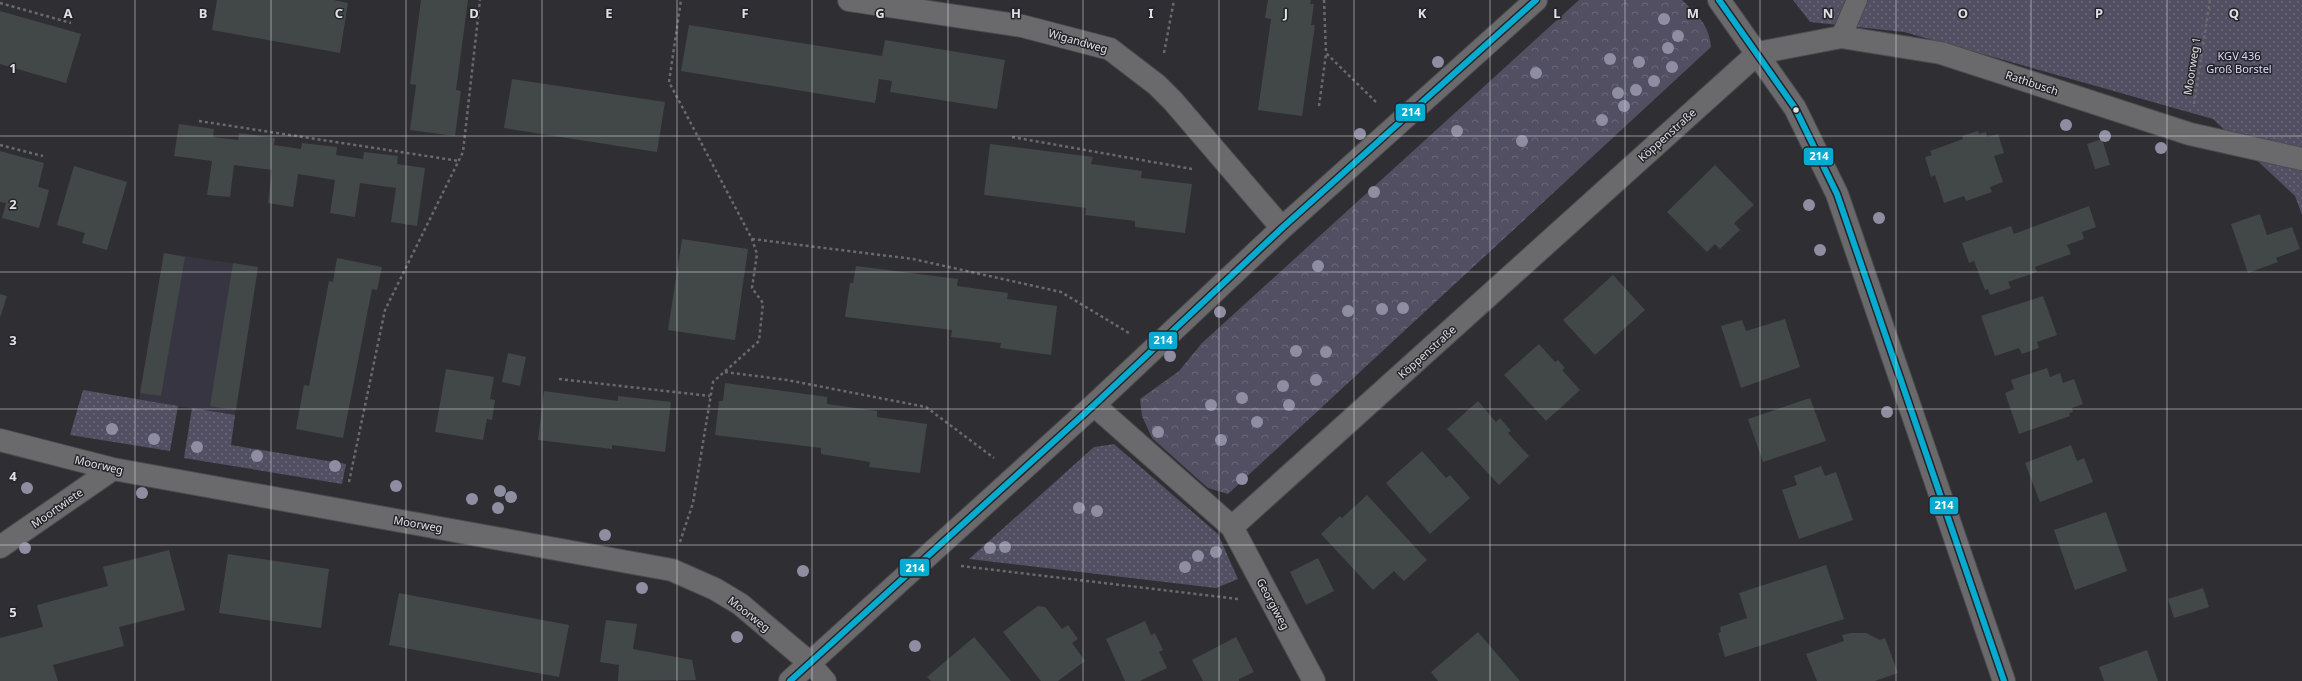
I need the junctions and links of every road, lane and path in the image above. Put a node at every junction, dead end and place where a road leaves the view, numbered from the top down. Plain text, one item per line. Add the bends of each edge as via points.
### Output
1 (480, 0) edge
2 (681, 0) edge
3 (849, 0) edge
4 (1174, 0) edge
5 (1324, 0) edge
6 (1536, 0) edge
7 (1719, 0) edge
8 (1857, 0) edge
9 (2210, 0) edge
10 (0, 3) edge
11 (71, 24) dead end
12 (1841, 37) junction
13 (1326, 53) junction
14 (1758, 53) junction
15 (1158, 85) junction
16 (1319, 106) dead end
17 (199, 121) dead end
18 (1398, 124) junction
19 (2190, 134) junction
20 (1012, 137) dead end
21 (0, 145) edge
22 (43, 156) dead end
23 (2302, 159) edge
24 (459, 161) junction
25 (1237, 177) junction
26 (1282, 228) junction
27 (752, 239) junction
28 (1154, 348) junction
29 (724, 371) junction
30 (559, 379) dead end
31 (710, 396) junction
32 (1094, 405) junction
33 (0, 440) edge
34 (113, 469) junction
35 (1017, 474) junction
36 (343, 510) junction
37 (1232, 527) junction
38 (0, 548) edge
39 (921, 561) junction
40 (672, 570) junction
41 (1272, 603) junction
42 (810, 663) junction
43 (790, 681) edge
44 (826, 681) edge
45 (1314, 681) edge
46 (2004, 681) edge

1 - 24 path via 463,152
2 - 27 path via 669,82
3 - 15 street, Wigandweg via 1022,26 1110,49
4 - 15 path
5 - 13 path
6 - 18 street
7 - 14 street
8 - 12 lane
9 - 19 path, Moorweg 1
10 - 11 path
12 - 14 street, Rathbusch
12 - 19 street, Rathbusch via 1941,53
13 - 16 path
13 - 18 path
14 - 37 street, Köppenstraße
14 - 46 street via 1795,108 1837,194
15 - 25 street, Wigandweg
17 - 24 path
18 - 26 street
19 - 23 street, Rathbusch
20 - 25 path
21 - 22 path
24 - 36 path via 385,310
25 - 26 street, Wigandweg
26 - 28 street
27 - 28 path via 913,259 1061,292
27 - 29 path via 757,254 752,288 763,303 759,341
28 - 32 street
29 - 31 path via 713,382
29 - 35 path via 787,380 926,408
30 - 31 path
31 - 40 path via 693,503
32 - 35 street
32 - 37 street
33 - 34 street, Moorweg
34 - 36 street, Moorweg
34 - 38 street, Moortwiete
35 - 39 street
36 - 40 street, Moorweg
37 - 41 street, Georgiweg
39 - 41 path
39 - 42 street
40 - 42 street, Moorweg via 715,589 740,604
41 - 45 street, Georgiweg
42 - 43 street
42 - 44 lane

